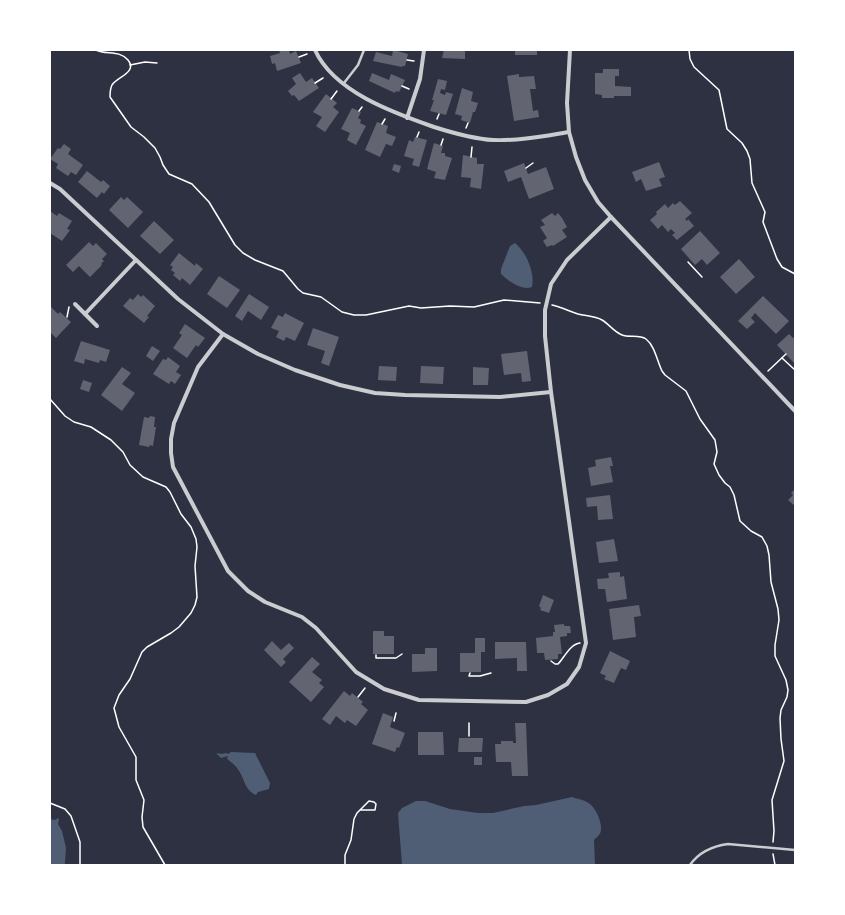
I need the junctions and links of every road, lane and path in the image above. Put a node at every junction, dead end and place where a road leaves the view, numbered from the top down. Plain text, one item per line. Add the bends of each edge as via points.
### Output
1 (315, 50) edge
2 (364, 50) edge
3 (424, 50) edge
4 (570, 50) edge
5 (689, 50) edge
6 (307, 54) dead end
7 (299, 57) dead end
8 (407, 60) dead end
9 (414, 61) dead end
10 (157, 63) dead end
11 (130, 65) dead end
12 (323, 78) dead end
13 (315, 83) dead end
14 (343, 84) junction
15 (402, 86) dead end
16 (409, 89) dead end
17 (337, 91) dead end
18 (331, 99) dead end
19 (362, 107) dead end
20 (359, 111) dead end
21 (439, 114) dead end
22 (408, 118) junction
23 (385, 119) dead end
24 (437, 120) dead end
25 (468, 123) dead end
26 (382, 124) dead end
27 (466, 128) dead end
28 (419, 132) dead end
29 (569, 132) junction
30 (417, 137) dead end
31 (443, 139) dead end
32 (441, 145) dead end
33 (472, 147) dead end
34 (471, 157) dead end
35 (533, 163) dead end
36 (526, 168) dead end
37 (50, 183) edge
38 (611, 217) junction
39 (136, 260) junction
40 (688, 262) dead end
41 (795, 274) edge
42 (702, 277) dead end
43 (73, 303) joint
44 (85, 314) junction
45 (67, 317) dead end
46 (97, 326) dead end
47 (223, 334) junction
48 (786, 354) dead end
49 (782, 358) junction
50 (795, 370) edge
51 (768, 371) dead end
52 (551, 392) junction
53 (50, 399) edge
54 (795, 411) edge
55 (586, 643) junction
56 (402, 654) dead end
57 (376, 655) dead end
58 (551, 661) dead end
59 (470, 673) dead end
60 (490, 673) dead end
61 (365, 688) dead end
62 (358, 697) dead end
63 (396, 713) dead end
64 (394, 722) dead end
65 (469, 723) dead end
66 (469, 736) dead end
67 (50, 803) edge
68 (361, 810) junction
69 (795, 850) edge
70 (80, 865) edge
71 (165, 865) edge
72 (311, 865) edge
73 (318, 865) edge
74 (345, 865) edge
75 (690, 865) edge

1 - 14 street via 326,68
2 - 14 lane via 358,66
3 - 22 street via 420,79
4 - 29 street
5 - 41 path via 694,68 719,90 728,129 742,143 748,155 752,183 766,212 763,222 777,259 782,267
6 - 7 path
8 - 9 path
10 - 11 path
12 - 13 path
14 - 22 street via 371,102
15 - 16 path
17 - 18 path
19 - 20 path
21 - 24 path
22 - 29 street via 453,133 482,139 512,140
23 - 26 path
25 - 27 path
28 - 30 path
29 - 38 street via 585,180 598,202
31 - 32 path
33 - 34 path
35 - 36 path
37 - 39 street via 60,189
38 - 52 street via 567,260 551,284 544,322
38 - 54 street
39 - 44 street
39 - 47 street via 178,299
40 - 42 path
43 - 44 street
43 - 45 path
44 - 46 street
47 - 52 street via 258,354 295,370 375,393 500,397
47 - 55 street via 198,367 174,422 171,453 173,467 228,571 248,591 265,602 302,617 316,628 356,672 384,689 419,700 526,702 548,695 567,684 579,667
48 - 49 path
49 - 50 path
49 - 51 path
52 - 55 street
53 - 71 path via 65,416 74,422 91,427 111,440 143,477 166,487 196,539 195,605 179,627 147,646 142,652 130,678 118,695 114,708 119,727 136,757 136,780 144,800 143,827
55 - 58 path via 576,643 558,664
56 - 57 path via 396,658 376,658
59 - 60 path via 469,676
61 - 62 path
63 - 64 path
65 - 66 path
67 - 70 path via 65,809 71,816 80,842
68 - 68 path via 369,801 376,804 375,810
68 - 74 path via 354,819
69 - 75 lane via 728,844 695,857
72 - 73 path

